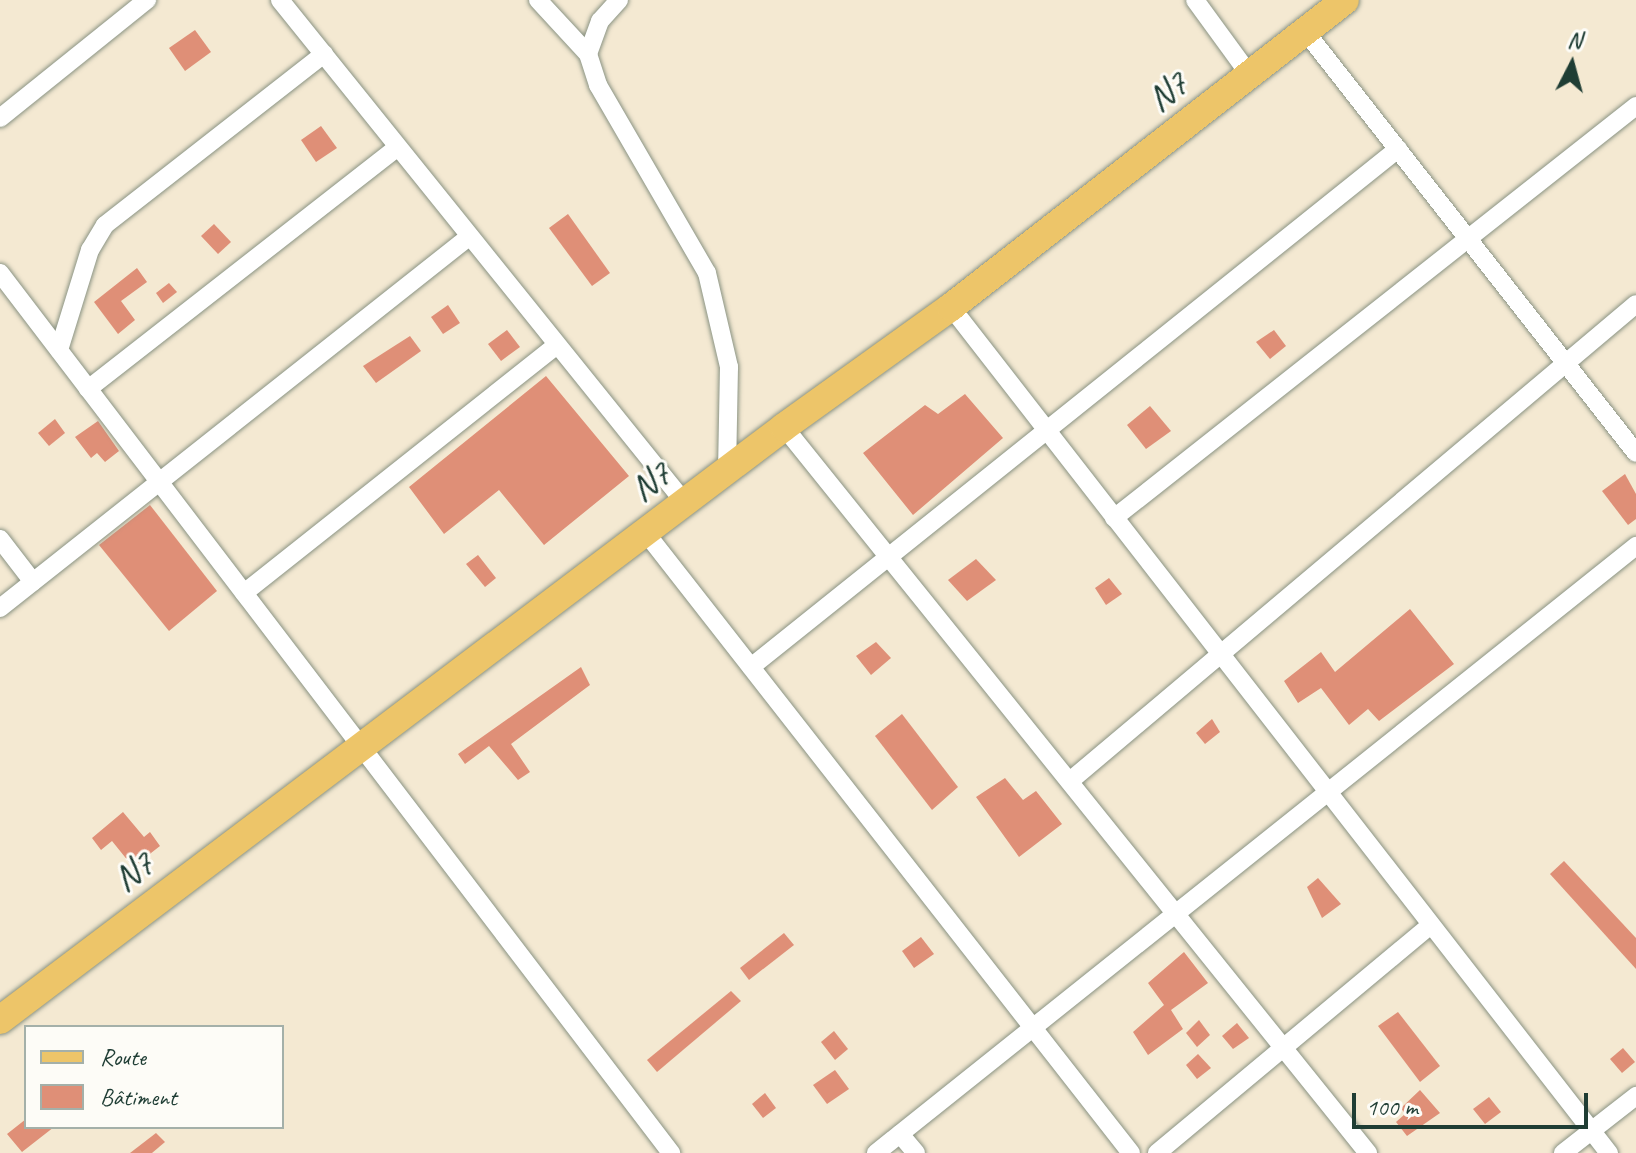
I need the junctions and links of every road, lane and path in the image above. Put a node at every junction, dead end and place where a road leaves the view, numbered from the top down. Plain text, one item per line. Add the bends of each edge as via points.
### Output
1 (147, 0) edge
2 (280, 0) edge
3 (538, 0) edge
4 (619, 0) edge
5 (1195, 0) edge
6 (1345, 0) edge
7 (1305, 31) junction
8 (324, 54) junction
9 (588, 54) junction
10 (1249, 74) junction
11 (1636, 106) edge
12 (0, 118) edge
13 (398, 147) junction
14 (1398, 149) junction
15 (470, 236) junction
16 (1468, 238) junction
17 (0, 273) edge
18 (1636, 304) edge
19 (951, 307) junction
20 (557, 345) junction
21 (59, 350) junction
22 (1566, 364) junction
23 (88, 389) junction
24 (784, 427) junction
25 (1047, 431) junction
26 (1636, 453) edge
27 (727, 470) junction
28 (159, 481) junction
29 (685, 503) junction
30 (1114, 518) junction
31 (646, 533) junction
32 (0, 539) edge
33 (1636, 546) edge
34 (887, 559) junction
35 (33, 582) junction
36 (244, 593) junction
37 (0, 608) edge
38 (1220, 655) junction
39 (751, 667) junction
40 (360, 745) junction
41 (1070, 781) junction
42 (1328, 792) junction
43 (1175, 915) junction
44 (1431, 925) junction
45 (0, 1020) edge
46 (1033, 1028) junction
47 (1283, 1048) junction
48 (1636, 1096) edge
49 (1592, 1131) junction
50 (900, 1134) junction
51 (671, 1153) edge
52 (876, 1153) edge
53 (916, 1153) edge
54 (1131, 1153) edge
55 (1157, 1153) edge
56 (1368, 1153) edge
57 (1563, 1153) edge
58 (1609, 1153) edge

1 - 12 street
2 - 8 street
3 - 9 street
4 - 9 street via 600,21
5 - 10 street
6 - 7 main road, N7
7 - 10 main road, N7
7 - 14 street
8 - 13 street
8 - 21 street via 105,225 90,250
9 - 27 street via 598,85 707,273 729,367
10 - 19 main road, N7
11 - 16 street
13 - 15 street
13 - 23 street
14 - 16 street
14 - 25 street
15 - 20 street
15 - 28 street
16 - 22 street
16 - 30 street
17 - 21 street
18 - 22 street
19 - 24 main road, N7
19 - 25 street
20 - 29 street
20 - 36 street
21 - 23 street
22 - 26 street
22 - 38 street
23 - 28 street
24 - 27 main road, N7
24 - 34 street
25 - 30 street
25 - 34 street
27 - 29 main road, N7
28 - 35 street
28 - 36 street
29 - 31 main road, N7
30 - 38 street
31 - 39 street
31 - 40 main road, N7
32 - 35 street
33 - 42 street
34 - 39 street
34 - 41 street
35 - 37 street
36 - 40 street
38 - 41 street
38 - 42 street
39 - 46 street
40 - 45 main road, N7
40 - 51 street
41 - 43 street
42 - 43 street
42 - 44 street
43 - 46 street
43 - 47 street
44 - 47 street
44 - 49 street
46 - 50 street
46 - 54 street
47 - 55 street
47 - 56 street
48 - 49 street
49 - 57 street
49 - 58 street
50 - 52 street
50 - 53 street

